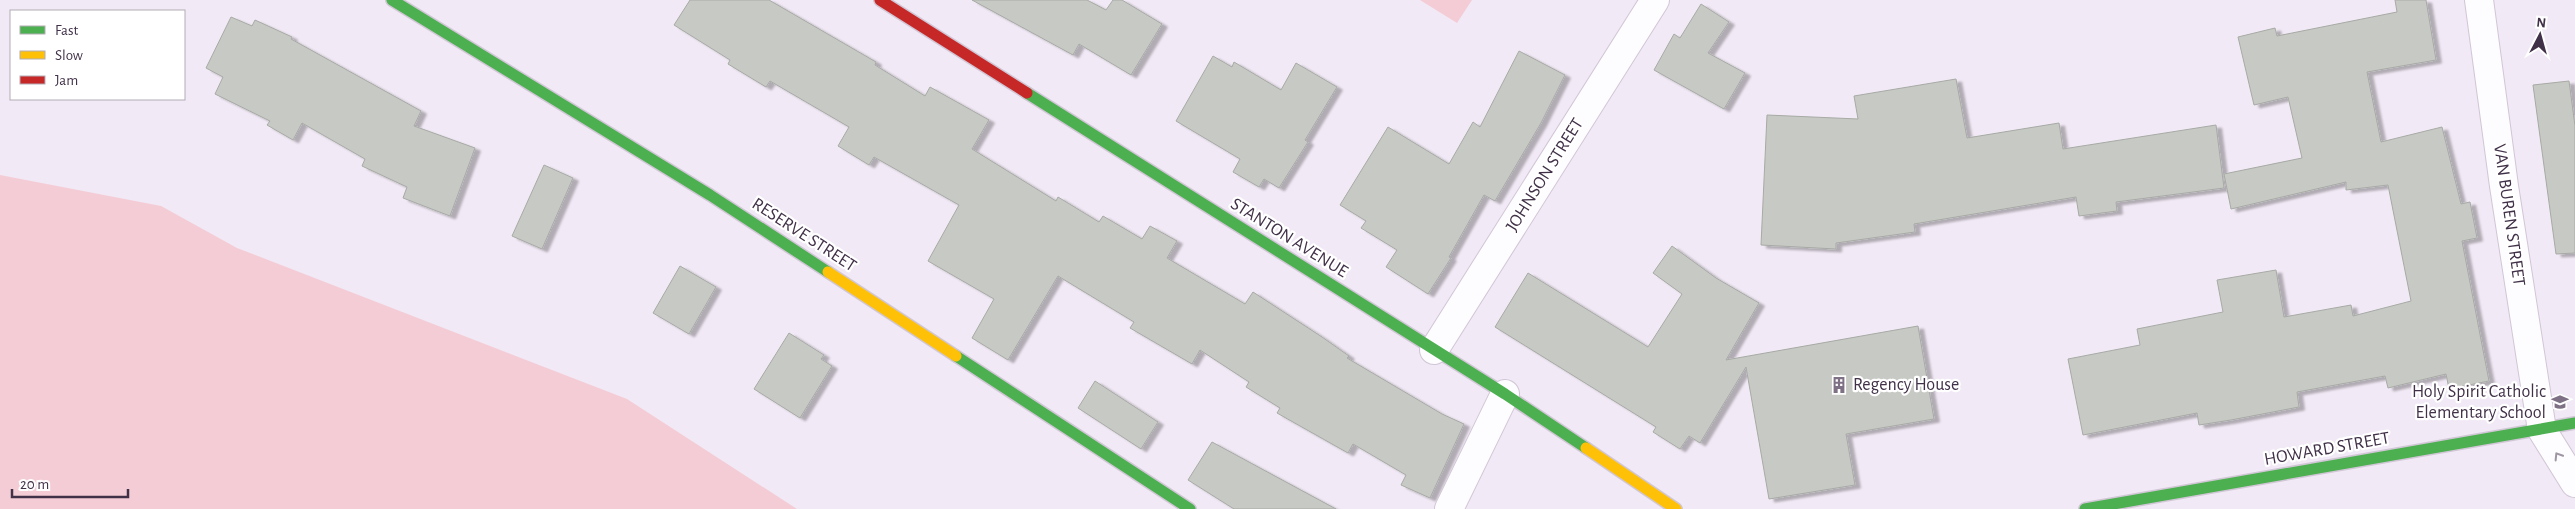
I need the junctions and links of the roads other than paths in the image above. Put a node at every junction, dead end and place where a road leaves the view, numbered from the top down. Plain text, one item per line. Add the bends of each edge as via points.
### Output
1 (392, 0) edge
2 (880, 0) edge
3 (1655, 0) edge
4 (2479, 0) edge
5 (1434, 350) junction
6 (1505, 394) junction
7 (2575, 423) edge
8 (2542, 430) junction
9 (2575, 483) edge
10 (1190, 509) edge
11 (1449, 509) edge
12 (1676, 509) edge
13 (2085, 509) edge

1 - 10 street, RESERVE STREET via 710,195
2 - 5 street, STANTON AVENUE
3 - 5 street, JOHNSON STREET
4 - 8 street, VAN BUREN STREET
5 - 6 street, STANTON AVENUE
6 - 11 street
6 - 12 street, STANTON AVENUE
7 - 8 street, HOWARD STREET
9 -> 8 street
8 - 13 street, HOWARD STREET

